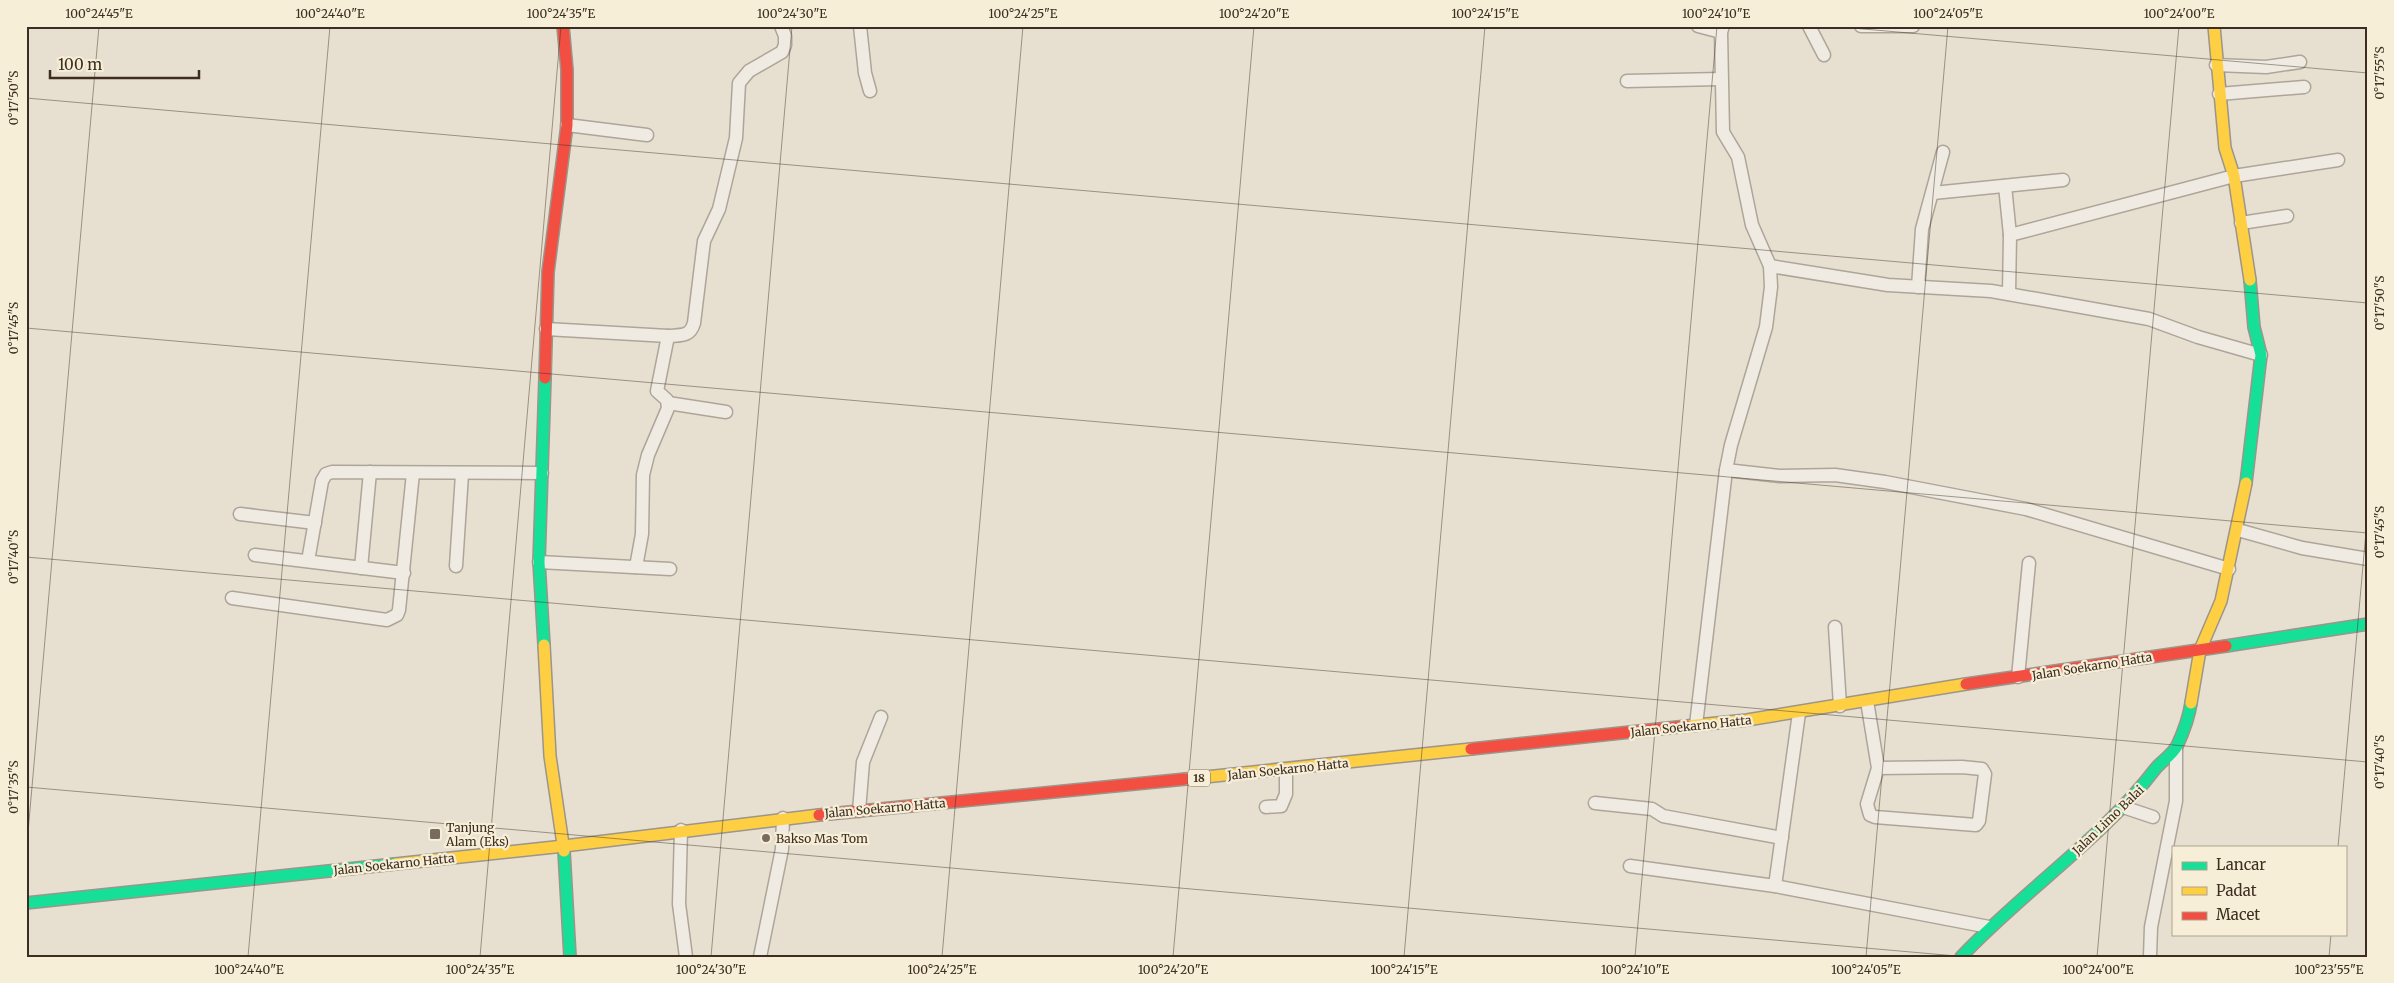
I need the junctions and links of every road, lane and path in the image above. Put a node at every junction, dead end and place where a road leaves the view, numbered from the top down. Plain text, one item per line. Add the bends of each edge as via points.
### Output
1 (563, 26) edge
2 (795, 26) edge
3 (860, 26) edge
4 (1698, 26) edge
5 (1809, 26) edge
6 (1861, 26) edge
7 (1914, 26) edge
8 (2214, 26) edge
9 (1722, 29) edge
10 (783, 31) edge
11 (1824, 55) dead end
12 (2300, 62) dead end
13 (2216, 65) junction
14 (1720, 79) junction
15 (1626, 81) dead end
16 (2304, 87) dead end
17 (870, 91) dead end
18 (2219, 94) junction
19 (567, 125) junction
20 (647, 135) dead end
21 (1943, 152) dead end
22 (2338, 160) dead end
23 (2234, 176) junction
24 (2062, 180) dead end
25 (2005, 186) junction
26 (1933, 193) junction
27 (2287, 216) dead end
28 (2242, 223) junction
29 (2010, 235) junction
30 (1770, 266) junction
31 (1918, 287) junction
32 (2009, 294) junction
33 (546, 329) junction
34 (668, 336) junction
35 (2261, 355) junction
36 (668, 403) junction
37 (726, 412) dead end
38 (1726, 470) junction
39 (370, 472) junction
40 (413, 473) junction
41 (542, 473) junction
42 (462, 474) junction
43 (240, 514) dead end
44 (315, 523) junction
45 (2238, 530) junction
46 (255, 555) dead end
47 (2368, 559) edge
48 (308, 561) junction
49 (539, 562) junction
50 (2029, 563) dead end
51 (456, 566) dead end
52 (636, 567) junction
53 (360, 568) junction
54 (2229, 568) junction
55 (670, 569) dead end
56 (404, 573) junction
57 (232, 598) dead end
58 (2368, 624) edge
59 (1835, 627) dead end
60 (2200, 650) junction
61 (2018, 677) junction
62 (1867, 701) junction
63 (1840, 706) junction
64 (1799, 712) junction
65 (881, 717) dead end
66 (1696, 725) junction
67 (2176, 748) junction
68 (1878, 768) junction
69 (1286, 770) junction
70 (1595, 803) dead end
71 (1266, 807) dead end
72 (2123, 807) junction
73 (859, 811) junction
74 (783, 818) junction
75 (2153, 818) dead end
76 (681, 830) junction
77 (1782, 838) junction
78 (564, 846) junction
79 (1630, 866) dead end
80 (1776, 886) junction
81 (26, 903) edge
82 (1989, 927) junction
83 (570, 957) edge
84 (686, 957) edge
85 (760, 957) edge
86 (1961, 957) edge
87 (2150, 957) edge

1 - 19 main road
2 - 10 street
3 - 17 street
4 - 9 street
5 - 11 street
6 - 7 street
8 - 13 main road, Jalan Limo Balai
9 - 14 street
10 - 34 street via 782,52 749,71 740,82 736,138 719,210 704,241 692,331 686,335
12 - 13 street via 2266,67
13 - 18 main road, Jalan Limo Balai
14 - 15 street
14 - 30 street via 1723,132 1738,157 1752,225
16 - 18 street
18 - 23 main road, Jalan Limo Balai via 2225,148
19 - 20 street
19 - 33 main road via 548,272
21 - 26 street
22 - 23 street
23 - 28 main road, Jalan Limo Balai
23 - 29 street
24 - 25 street
25 - 26 street
25 - 29 street
26 - 31 street via 1922,229
27 - 28 street
28 - 35 main road, Jalan Limo Balai via 2254,327
29 - 32 street
30 - 31 street
30 - 38 street via 1771,298 1766,327
31 - 32 street
32 - 35 street via 2148,319
33 - 34 street
33 - 41 main road
34 - 36 street via 657,391
35 - 45 main road, Jalan Limo Balai via 2250,466
36 - 37 street
36 - 52 street via 643,475 642,534
38 - 54 street via 1780,476 1834,475 2017,507
38 - 66 street
39 - 40 street
39 - 44 street via 326,474
39 - 53 street
40 - 42 street
40 - 56 street
41 - 42 street
41 - 49 main road
42 - 51 street
43 - 44 street
44 - 48 street
45 - 47 street via 2302,548
45 - 54 main road, Jalan Limo Balai
46 - 48 street
48 - 53 street
49 - 52 street
49 - 78 main road via 550,756
50 - 61 street
52 - 55 street
53 - 56 street
54 - 60 main road, Jalan Limo Balai via 2221,601
56 - 57 street via 399,610 397,615 387,620
58 - 60 main road, Jalan Soekarno Hatta / 18
59 - 63 street
60 - 61 main road, Jalan Soekarno Hatta / 18
60 - 67 main road, Jalan Limo Balai via 2190,711
61 - 62 main road, Jalan Soekarno Hatta / 18
62 - 63 main road, Jalan Soekarno Hatta / 18
62 - 68 street
63 - 64 main road, Jalan Soekarno Hatta / 18
64 - 66 main road, Jalan Soekarno Hatta / 18
64 - 77 street
65 - 73 street via 863,762
66 - 69 main road, Jalan Soekarno Hatta / 18
67 - 72 main road, Jalan Limo Balai
67 - 87 street via 2176,801 2151,927
68 - 68 street via 1867,804 1870,815 1976,825 1979,821 1985,774 1982,769
69 - 71 street via 1285,802 1281,806
69 - 73 main road, Jalan Soekarno Hatta / 18
70 - 77 street via 1652,809 1663,816
72 - 75 street
72 - 82 main road, Jalan Limo Balai
73 - 74 main road, Jalan Soekarno Hatta / 18
74 - 76 main road, Jalan Soekarno Hatta / 18
74 - 85 street via 782,849
76 - 78 main road, Jalan Soekarno Hatta / 18
76 - 84 street via 679,904
77 - 80 street
78 - 81 main road, Jalan Soekarno Hatta / 18
78 - 83 main road
79 - 80 street
80 - 82 street
82 - 86 main road, Jalan Limo Balai

